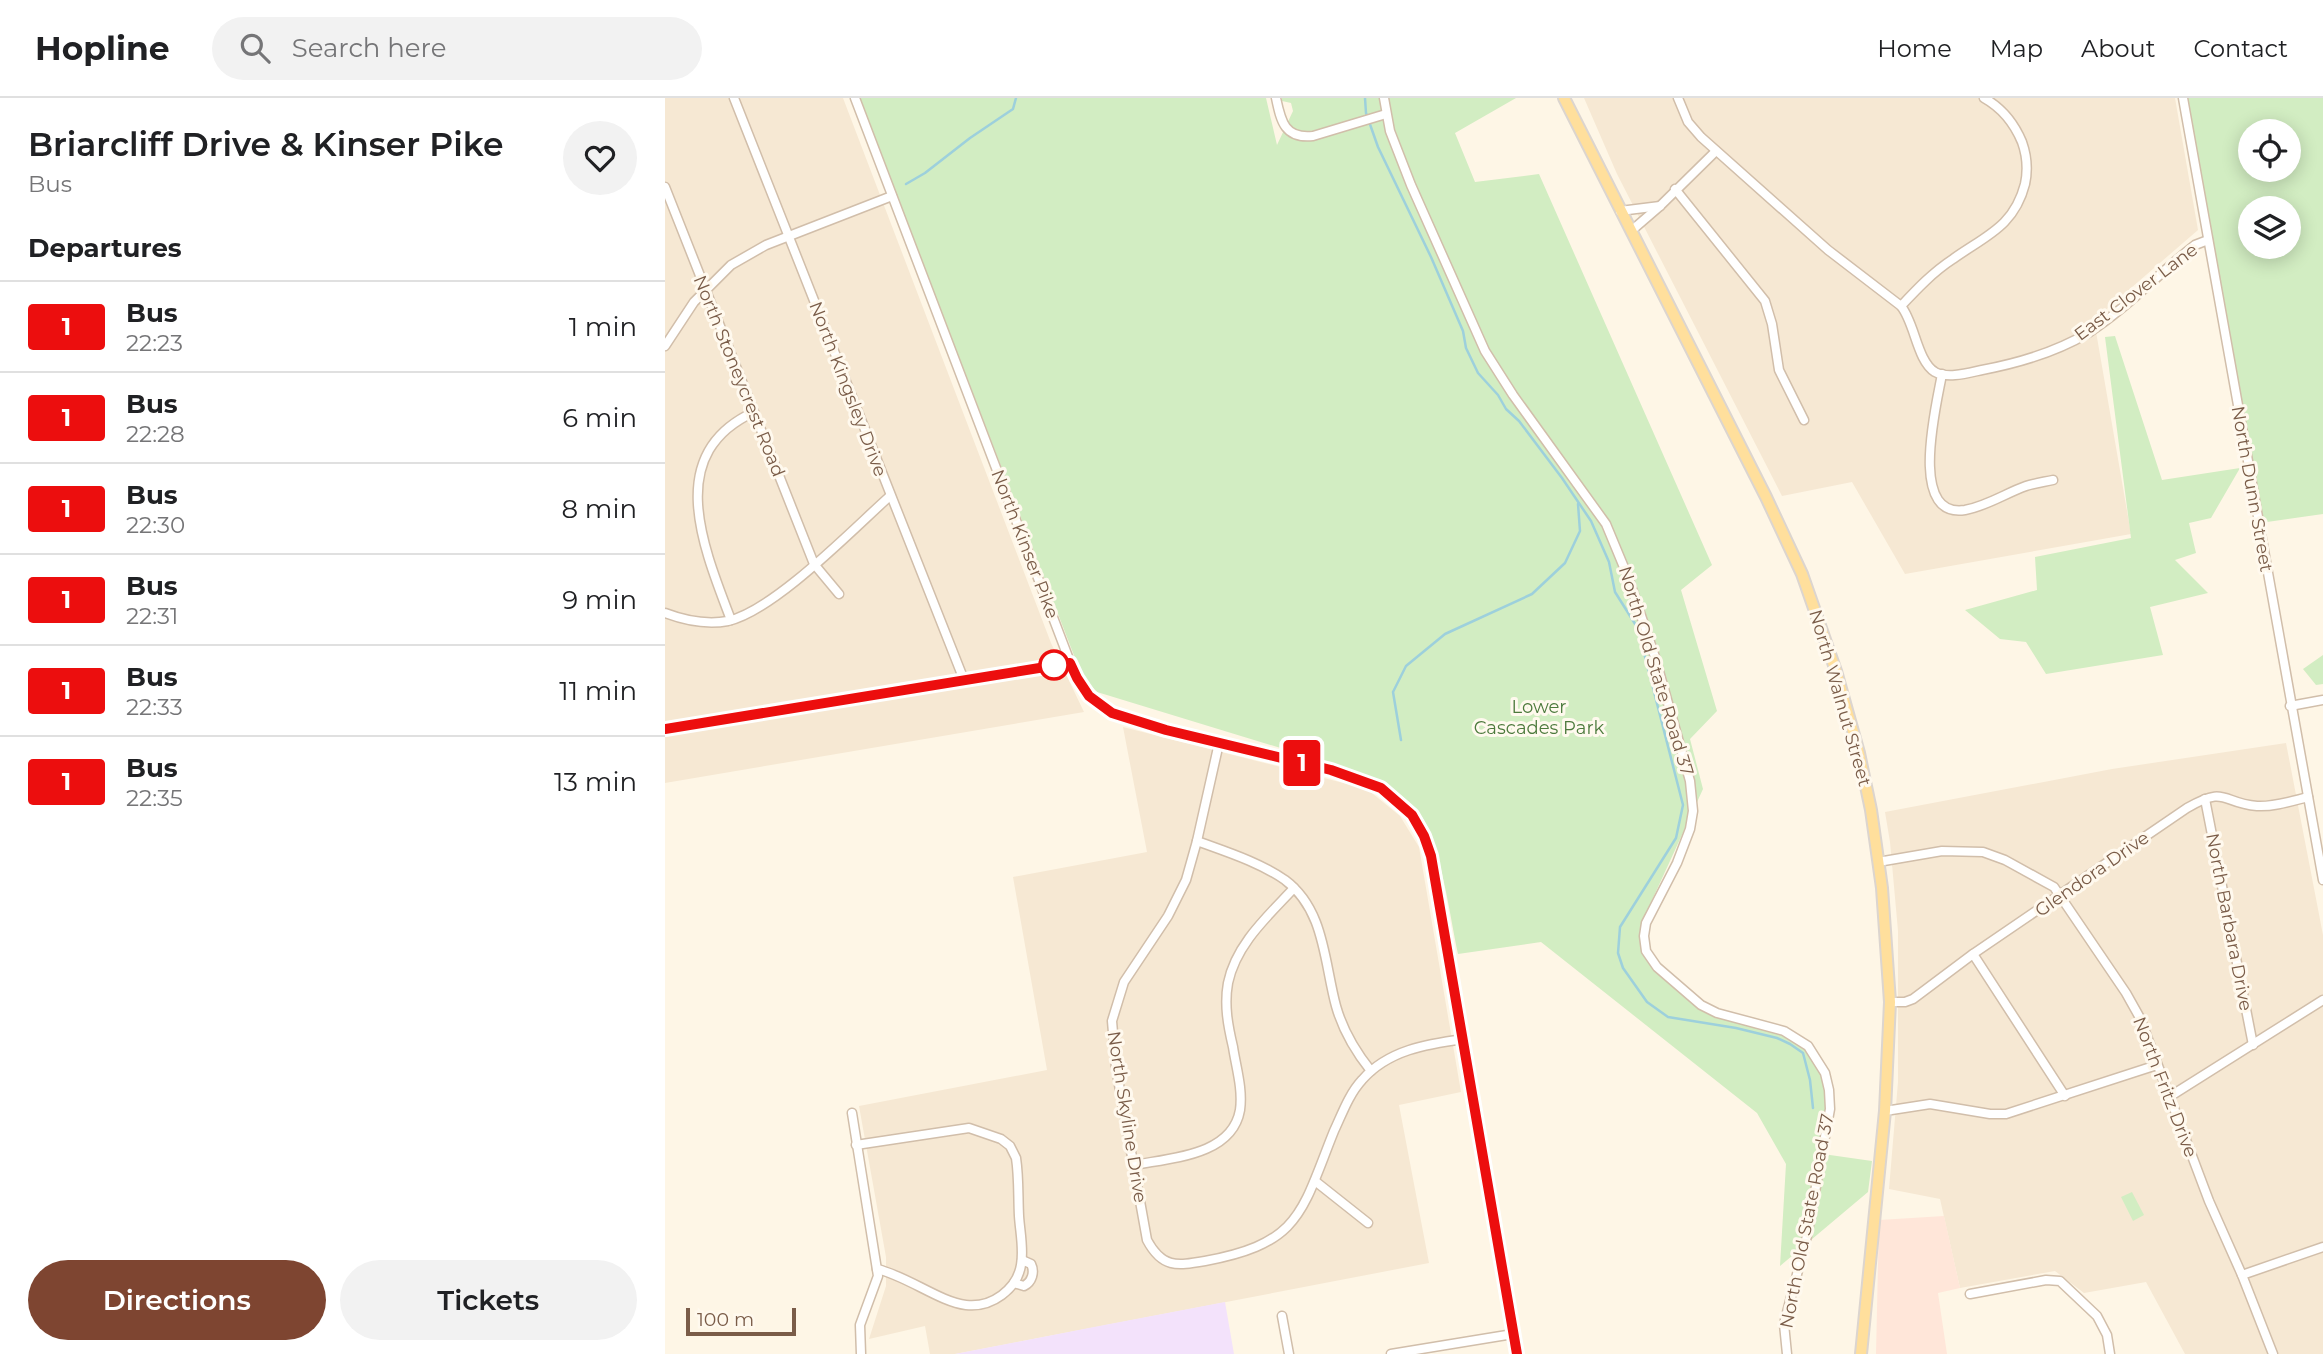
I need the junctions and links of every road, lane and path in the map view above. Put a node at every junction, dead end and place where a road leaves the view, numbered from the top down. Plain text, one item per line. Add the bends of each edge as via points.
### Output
1 (734, 98) edge
2 (855, 98) edge
3 (1276, 98) edge
4 (1384, 98) edge
5 (1564, 98) edge
6 (1678, 98) edge
7 (1984, 98) edge
8 (2183, 98) edge
9 (1386, 114) junction
10 (1716, 151) junction
11 (665, 187) edge
12 (1675, 189) junction
13 (892, 195) junction
14 (1660, 206) junction
15 (1620, 211) junction
16 (1631, 231) junction
17 (788, 236) junction
18 (2208, 240) junction
19 (705, 289) junction
20 (1901, 306) junction
21 (665, 346) edge
22 (1942, 374) junction
23 (754, 412) junction
24 (1804, 420) dead end
25 (695, 458) dead end
26 (2053, 480) dead end
27 (890, 496) junction
28 (688, 503) dead end
29 (814, 564) junction
30 (839, 594) dead end
31 (665, 613) edge
32 (731, 620) junction
33 (1070, 663) junction
34 (964, 680) junction
35 (2323, 700) edge
36 (2290, 706) junction
37 (665, 729) edge
38 (1219, 743) junction
39 (2308, 797) junction
40 (2205, 799) junction
41 (1197, 841) junction
42 (1878, 862) junction
43 (2323, 880) edge
44 (1294, 888) junction
45 (2061, 896) junction
46 (1973, 954) junction
47 (2323, 1000) edge
48 (1891, 1002) junction
49 (1464, 1039) junction
50 (2253, 1045) junction
51 (2157, 1065) junction
52 (1371, 1071) junction
53 (2065, 1096) junction
54 (2169, 1097) junction
55 (1885, 1111) junction
56 (852, 1113) dead end
57 (856, 1144) junction
58 (1134, 1165) junction
59 (1315, 1181) junction
60 (1368, 1223) dead end
61 (2323, 1247) edge
62 (1022, 1260) junction
63 (877, 1269) junction
64 (2242, 1275) junction
65 (1014, 1283) junction
66 (1970, 1294) dead end
67 (1282, 1316) dead end
68 (1513, 1334) junction
69 (861, 1354) edge
70 (1289, 1354) edge
71 (1391, 1354) edge
72 (1517, 1354) edge
73 (1787, 1354) edge
74 (1861, 1354) edge
75 (2110, 1354) edge
76 (2273, 1354) edge

1 - 17 street, North Kingsley Drive
2 - 13 street, North Kinser Pike
3 - 9 street via 1287,129 1302,137
4 - 9 street, North Old State Road 37
5 - 15 main road, North Walnut Street
6 - 10 street via 1688,122
7 - 20 street via 2008,118 2024,147 2027,166 2022,196 2001,227 1940,268
8 - 18 street, North Dunn Street
9 - 73 street, North Old State Road 37 via 1411,185 1485,351 1606,524 1654,657 1693,799 1686,840 1646,923 1646,951 1657,967 1701,1006 1794,1036 1814,1052 1825,1073 1830,1108 1807,1236 1784,1324
10 - 12 street
10 - 20 street via 1828,250
11 - 19 street, North Stoneycrest Road
12 - 14 street
12 - 24 street via 1765,301 1779,370
13 - 17 street
13 - 33 street, North Kinser Pike
14 - 15 street
14 - 16 street
15 - 16 main road, North Walnut Street
16 - 42 main road, North Walnut Street via 1802,574 1847,708
17 - 19 street via 743,258
17 - 27 street, North Kingsley Drive
18 - 22 street, East Clover Lane via 2195,245 2110,317 2073,341 2007,365
18 - 36 street, North Dunn Street
19 - 21 street
19 - 23 street, North Stoneycrest Road
20 - 22 street via 1927,363
22 - 26 street via 1929,456 1933,487 1941,504 1954,510 1970,509
23 - 25 street via 718,429
23 - 29 street, North Stoneycrest Road
27 - 29 street
27 - 34 street, North Kingsley Drive
28 - 32 street
29 - 30 street, North Stoneycrest Road
29 - 32 street via 758,609
31 - 32 street via 697,622
33 - 34 street
33 - 38 street, North Kinser Pike via 1083,688 1107,710
34 - 37 street
35 - 36 street
36 - 39 street, North Dunn Street
38 - 41 street, North Skyline Drive
38 - 49 street, North Kinser Pike via 1370,782 1412,815 1431,856
39 - 40 street via 2265,806 2221,796
39 - 43 street, North Dunn Street
40 - 45 street, Glendora Drive
40 - 50 street, North Barbara Drive
41 - 44 street via 1263,867
41 - 58 street, North Skyline Drive via 1178,898 1124,982 1112,1021
42 - 45 street, North Fritz Drive via 1943,851 1983,852 2043,880
42 - 48 main road, North Walnut Street
44 - 52 street via 1317,924 1344,1029
44 - 58 street via 1247,942 1228,983 1227,1014 1240,1093 1232,1129 1202,1151
45 - 46 street, Glendora Drive
45 - 51 street, North Fritz Drive via 2134,1007
46 - 48 street, Glendora Drive via 1913,999
46 - 53 street
47 - 50 street
48 - 55 main road, North Walnut Street
49 - 52 street via 1407,1051
49 - 68 street, North Kinser Pike
50 - 54 street
51 - 53 street
51 - 54 street, North Fritz Drive
52 - 59 street via 1348,1101
53 - 55 street via 1998,1115 1930,1104
54 - 64 street, North Fritz Drive
55 - 74 main road, North Walnut Street
56 - 57 street
57 - 62 street via 968,1128 1006,1142 1016,1164
57 - 63 street
58 - 59 street, North Skyline Drive via 1147,1240 1160,1258 1173,1264 1257,1248 1292,1222
59 - 60 street
61 - 64 street
62 - 65 street
62 - 65 street via 1031,1264 1033,1273 1024,1286
63 - 65 street via 967,1305 991,1302
63 - 69 street via 860,1325
64 - 76 street, North Fritz Drive
66 - 75 street via 2060,1281 2097,1316
67 - 70 street
68 - 71 street
68 - 72 street, North Kinser Pike

